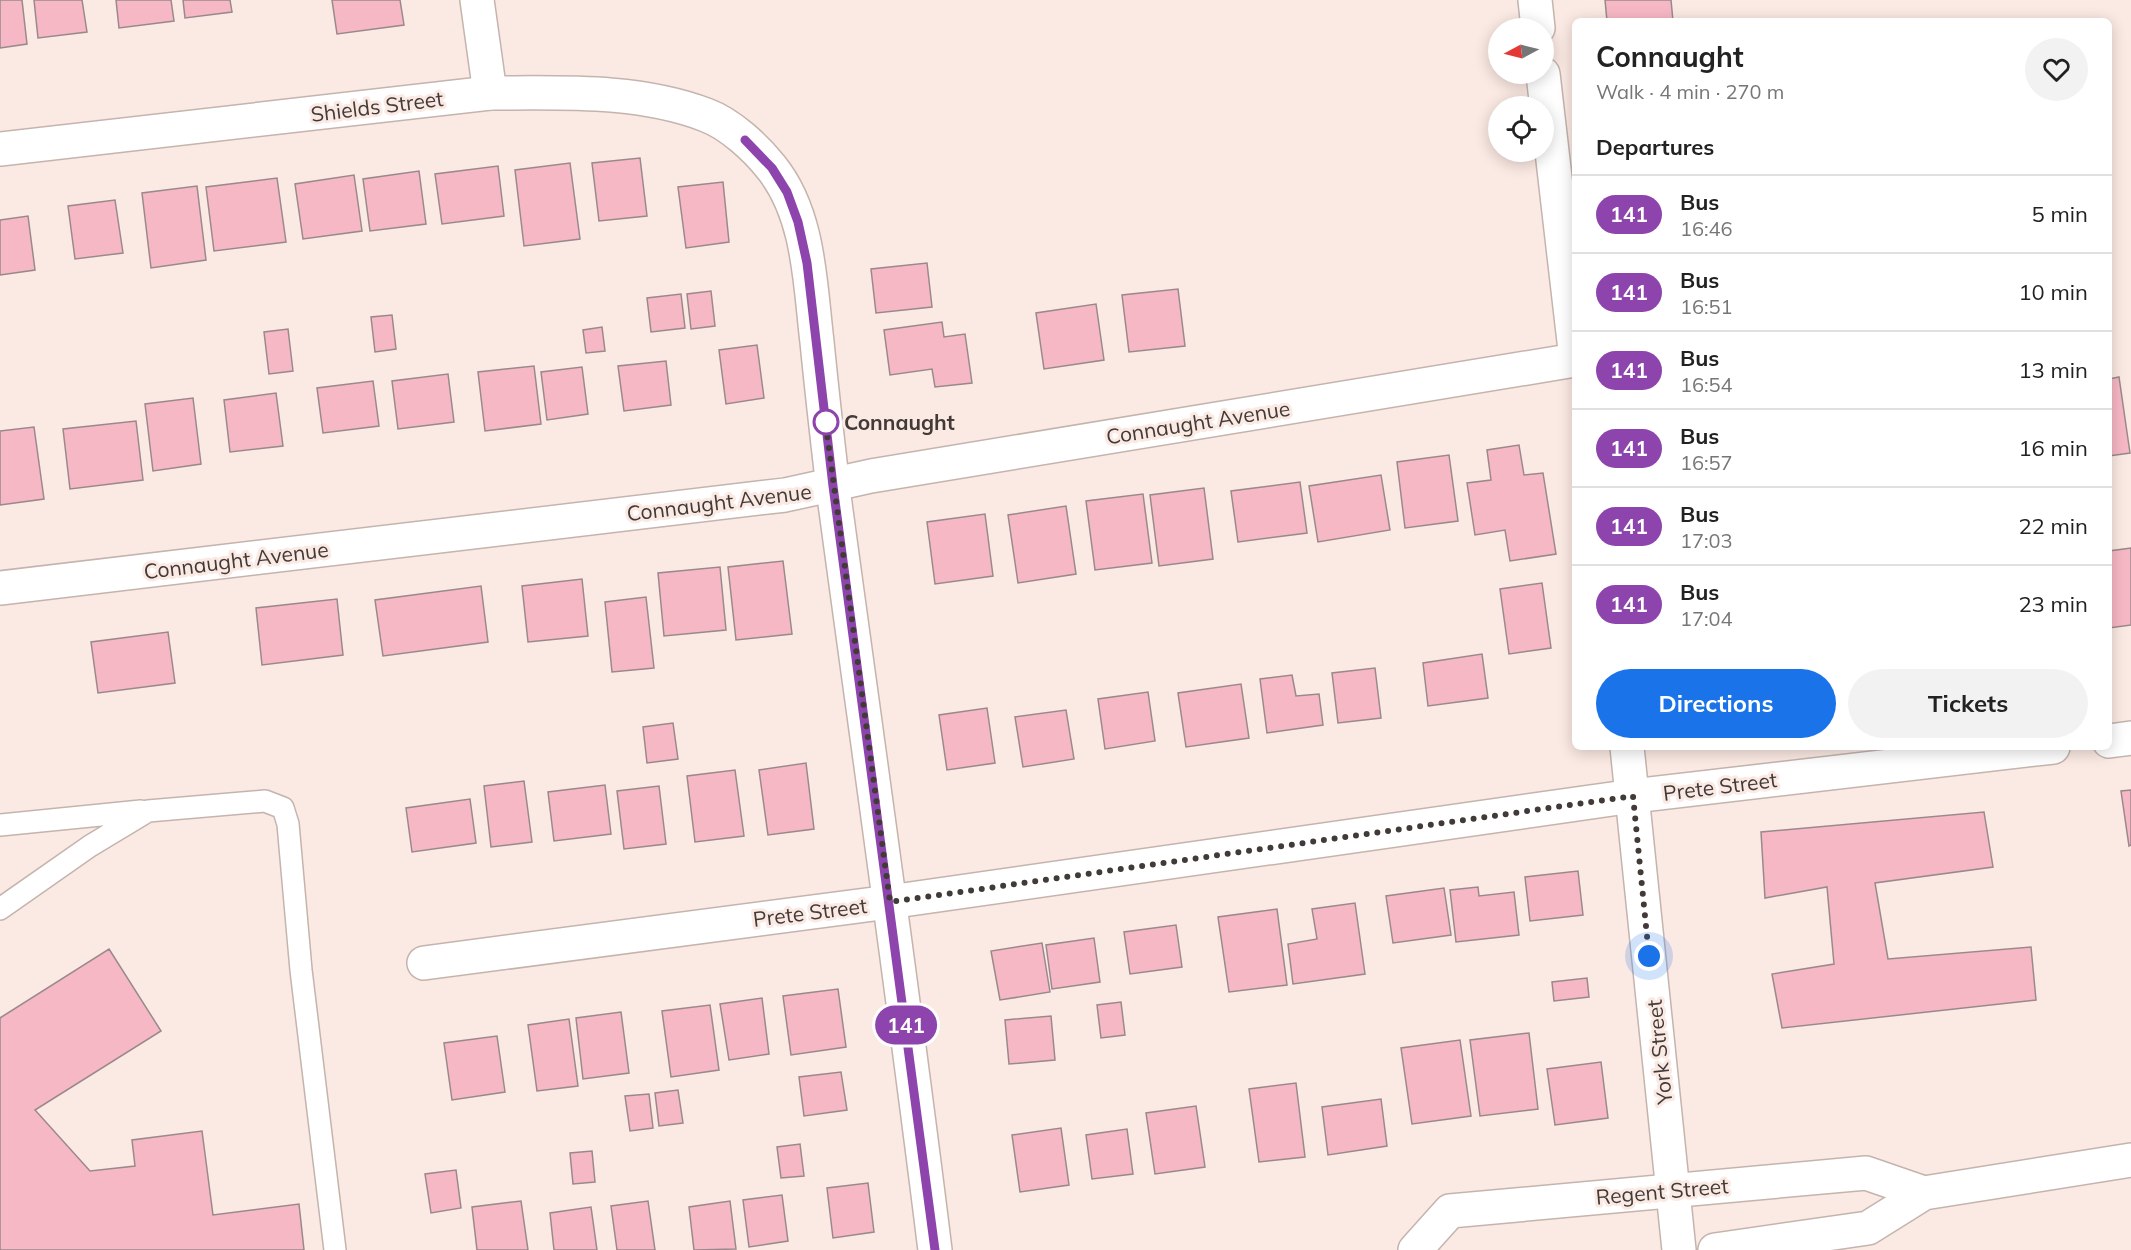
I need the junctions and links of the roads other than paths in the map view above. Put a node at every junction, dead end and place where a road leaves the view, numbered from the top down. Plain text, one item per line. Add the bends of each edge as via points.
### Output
1 (477, 0) edge
2 (1535, 0) edge
3 (1537, 18) edge
4 (1544, 84) edge
5 (490, 93) junction
6 (0, 149) edge
7 (1572, 324) edge
8 (1572, 360) edge
9 (833, 486) junction
10 (0, 588) edge
11 (2131, 738) edge
12 (2112, 741) edge
13 (1627, 750) edge
14 (2027, 750) edge
15 (1633, 796) junction
16 (148, 811) junction
17 (0, 825) edge
18 (890, 902) junction
19 (0, 909) edge
20 (424, 963) dead end
21 (2131, 1160) edge
22 (1673, 1191) junction
23 (1924, 1193) junction
24 (335, 1250) edge
25 (935, 1250) edge
26 (1415, 1250) edge
27 (1679, 1250) edge
28 (1715, 1250) edge

1 - 5 street
2 - 3 street
4 - 7 street
5 - 6 street, Shields Street
5 - 9 street, Shields Street via 641,98 708,116 745,140 772,168 787,192 807,263
8 - 9 street, Connaught Avenue via 871,476
9 - 10 street, Connaught Avenue via 785,495
9 - 18 street, Shields Street
11 - 12 street
13 - 15 street, York Street
14 - 15 street, Prete Street
15 - 18 street, Prete Street
15 - 22 street, York Street
16 - 17 lane
16 - 19 lane
16 - 24 lane via 265,801 283,808 288,824 301,970
18 - 20 street, Prete Street
18 - 25 street, Shields Street
21 - 23 street, Regent Street
22 - 23 street, Regent Street via 1866,1173
22 - 26 street, Regent Street via 1450,1211
22 - 27 street, York Street
23 - 28 street, Regent Street via 1868,1228

